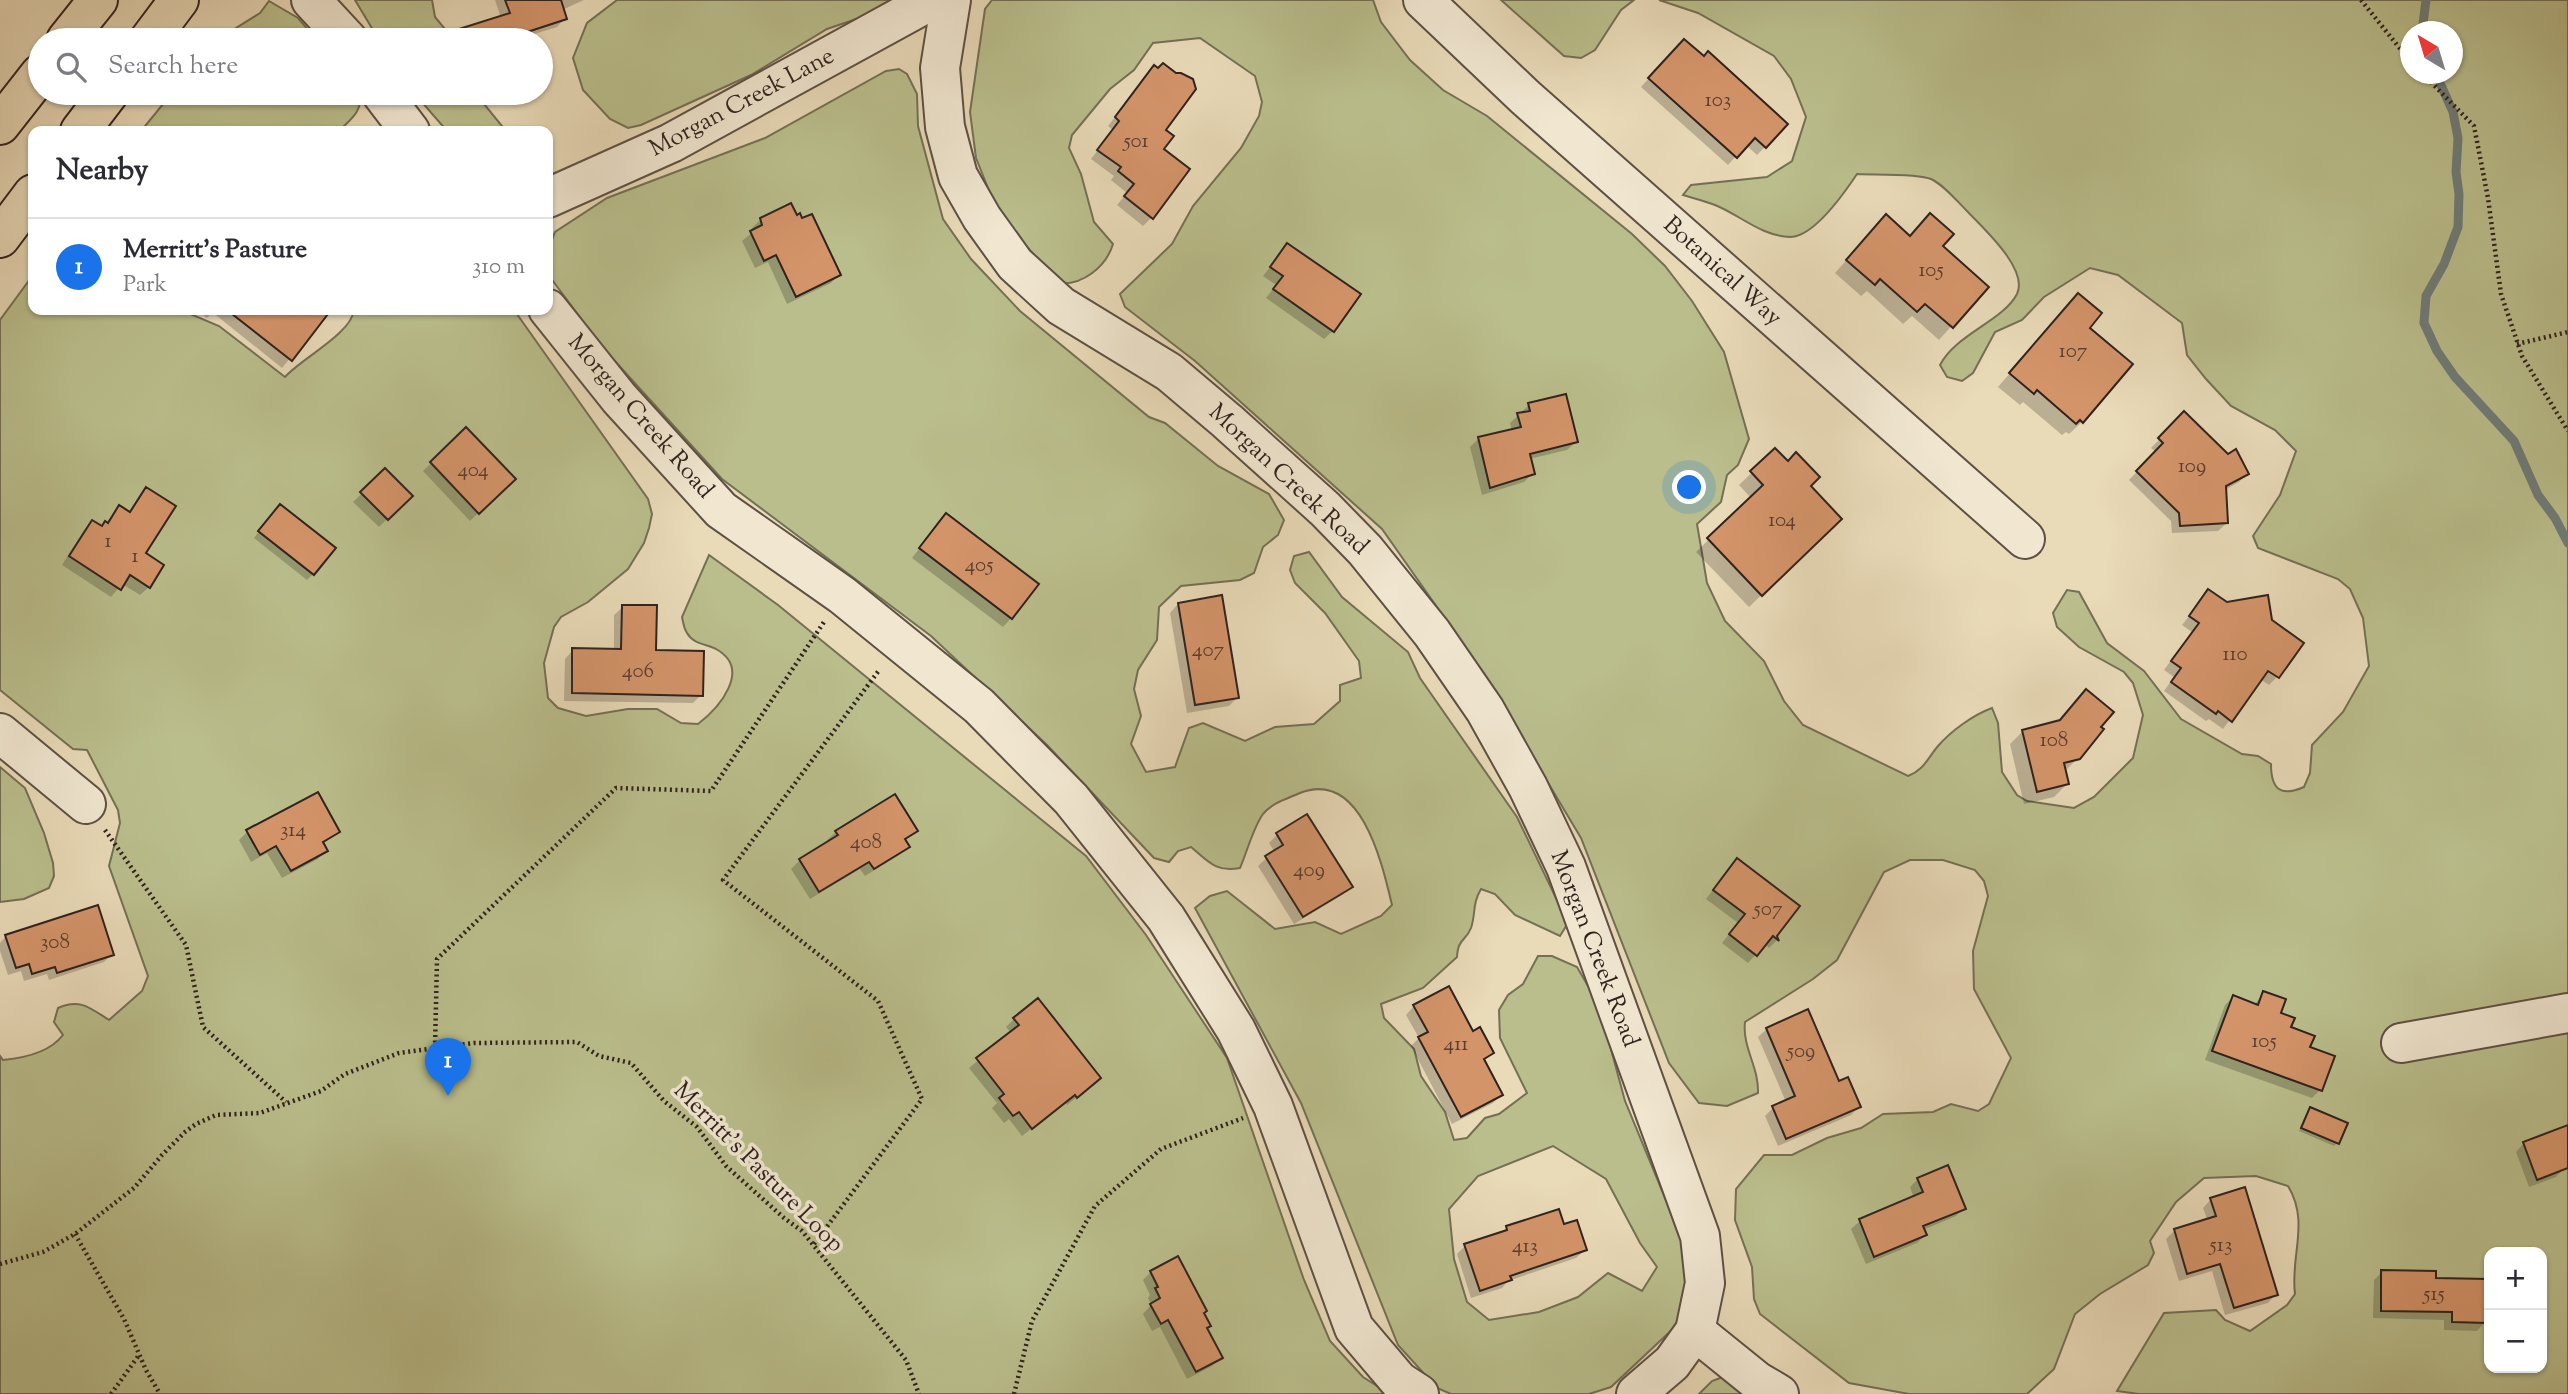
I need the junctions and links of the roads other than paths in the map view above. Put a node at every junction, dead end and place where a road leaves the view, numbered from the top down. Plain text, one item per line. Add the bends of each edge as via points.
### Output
1 (98, 0) edge
2 (179, 0) edge
3 (311, 0) edge
4 (932, 0) edge
5 (951, 0) edge
6 (1423, 0) edge
7 (76, 28) edge
8 (158, 28) edge
9 (337, 28) edge
10 (28, 89) edge
11 (100, 105) edge
12 (391, 105) edge
13 (0, 125) edge
14 (84, 126) edge
15 (406, 126) edge
16 (553, 196) edge
17 (28, 201) edge
18 (0, 238) edge
19 (553, 315) edge
20 (2025, 539) dead end
21 (0, 733) edge
22 (86, 804) road end
23 (2568, 1013) edge
24 (2401, 1042) dead end
25 (1695, 1331) junction
26 (1419, 1394) edge
27 (1636, 1394) edge
28 (1779, 1394) edge

1 - 7 highway
2 - 8 highway
3 - 9 street
4 - 16 street, Morgan Creek Lane via 671,143
5 - 25 street, Morgan Creek Road via 940,68 945,127 958,176 1014,264 1061,306 1169,372 1325,509 1432,633 1504,743 1566,867 1700,1236 1705,1283
6 - 20 street, Botanical Way via 1536,106
10 - 13 highway
11 - 14 highway
12 - 15 street
17 - 18 highway
19 - 26 street, Morgan Creek Road via 619,398 720,510 842,595 979,706 1071,799 1166,918 1236,1030 1273,1106 1354,1328 1399,1381
21 - 22 street
23 - 24 street
25 - 27 street, Morgan Creek Road via 1672,1363
25 - 28 street

